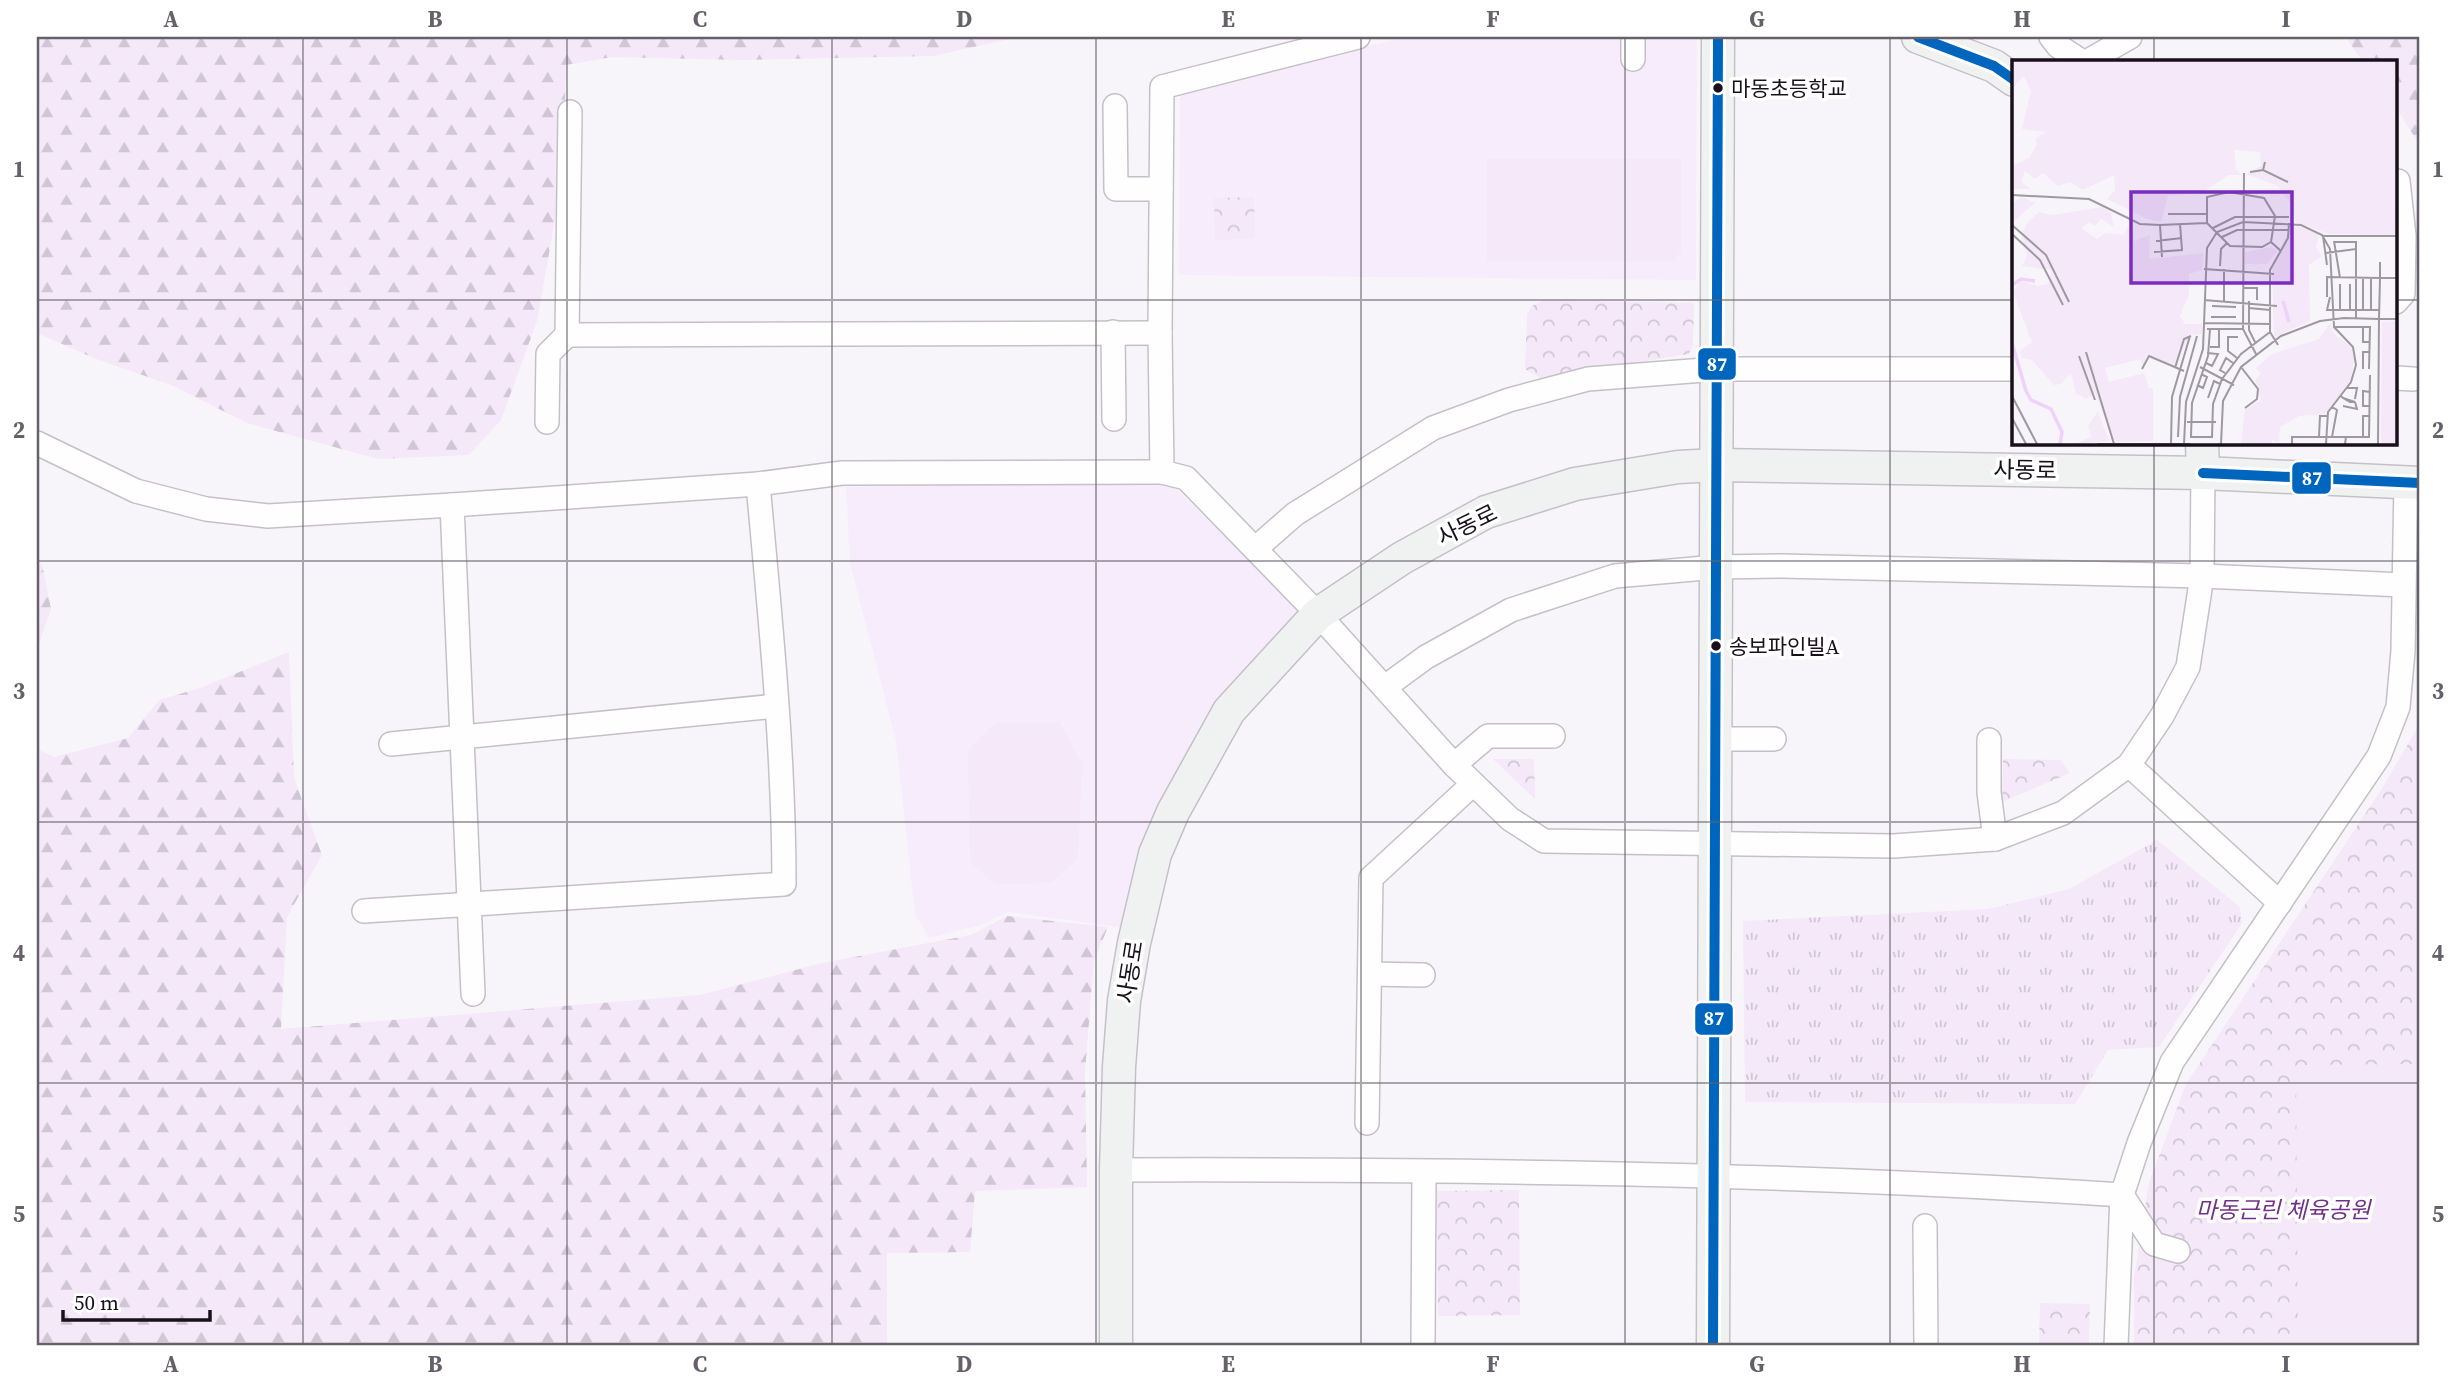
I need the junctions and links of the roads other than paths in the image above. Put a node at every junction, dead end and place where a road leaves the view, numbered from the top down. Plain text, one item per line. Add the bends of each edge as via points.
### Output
1 (1357, 37) edge
2 (1718, 37) edge
3 (1918, 37) edge
4 (2051, 37) edge
5 (2130, 37) edge
6 (2143, 37) edge
7 (2080, 60) edge
8 (2090, 60) edge
9 (2123, 60) edge
10 (2012, 79) edge
11 (1115, 106) dead end
12 (570, 112) dead end
13 (2399, 181) dead end
14 (1161, 189) junction
15 (2398, 300) edge
16 (1113, 332) junction
17 (1160, 332) junction
18 (567, 334) junction
19 (1717, 369) junction
20 (2012, 369) edge
21 (1115, 419) dead end
22 (547, 422) dead end
23 (37, 443) edge
24 (2202, 458) edge
25 (1717, 465) junction
26 (1162, 472) junction
27 (2413, 482) edge
28 (758, 484) junction
29 (452, 505) junction
30 (1255, 549) junction
31 (1716, 567) junction
32 (2202, 576) junction
33 (2403, 584) junction
34 (1318, 614) junction
35 (1385, 687) junction
36 (776, 706) junction
37 (1553, 736) dead end
38 (462, 737) junction
39 (1716, 739) junction
40 (1774, 739) dead end
41 (1989, 740) dead end
42 (391, 744) dead end
43 (1454, 765) junction
44 (2129, 765) junction
45 (1473, 784) junction
46 (1995, 839) junction
47 (1715, 844) junction
48 (2280, 903) junction
49 (469, 905) junction
50 (364, 911) dead end
51 (1370, 974) junction
52 (1423, 975) dead end
53 (473, 994) dead end
54 (1367, 1123) dead end
55 (1116, 1170) junction
56 (1424, 1172) junction
57 (1714, 1177) junction
58 (2122, 1195) junction
59 (1925, 1226) dead end
60 (2178, 1251) dead end
61 (1116, 1346) edge
62 (1423, 1346) edge
63 (1713, 1346) edge
64 (1926, 1346) edge
65 (2116, 1346) edge

1 - 14 street via 1162,87
2 - 19 street
3 - 10 street via 1994,66
4 - 7 street
5 - 8 street
6 - 9 street
11 - 14 street via 1116,189
12 - 18 street
13 - 15 street via 2404,236 2403,294
14 - 17 street
16 - 17 street
16 - 18 street
16 - 21 street
17 - 26 street
18 - 22 street via 548,354
19 - 20 street
19 - 25 street
19 - 30 street via 1588,379 1509,400 1433,428 1295,514
23 - 29 street via 136,491 206,509 268,516
24 - 25 street, 사동로
24 - 27 street, 사동로
24 - 32 street
25 - 31 street
25 - 34 street, 사동로 via 1640,471 1575,484 1486,512 1402,558
26 - 28 street via 842,472
26 - 30 street via 1186,478
27 - 33 street
28 - 29 street
28 - 36 street
29 - 38 street
30 - 34 street
31 - 32 street
31 - 35 street via 1615,576 1511,610 1426,657
31 - 39 street
32 - 33 street
32 - 44 street via 2188,667
33 - 48 street via 2399,707 2379,756
34 - 35 street
34 - 55 street, 사동로 via 1229,711 1179,800 1155,854 1124,1001
35 - 43 street
36 - 38 street
36 - 49 street via 784,884
37 - 43 street via 1489,736
38 - 42 street
38 - 49 street
39 - 40 street
39 - 47 street
41 - 46 street
43 - 45 street
44 - 46 street via 2063,813
44 - 48 street
45 - 47 street via 1510,819 1544,841
45 - 51 street via 1371,878
46 - 47 street via 1893,846
47 - 57 street
48 - 58 street via 2172,1062
49 - 50 street
49 - 53 street
51 - 52 street
51 - 54 street
55 - 56 street
55 - 61 street, 사동로
56 - 57 street
56 - 62 street
57 - 58 street
57 - 63 street
58 - 60 street via 2154,1244
58 - 65 street
59 - 64 street

